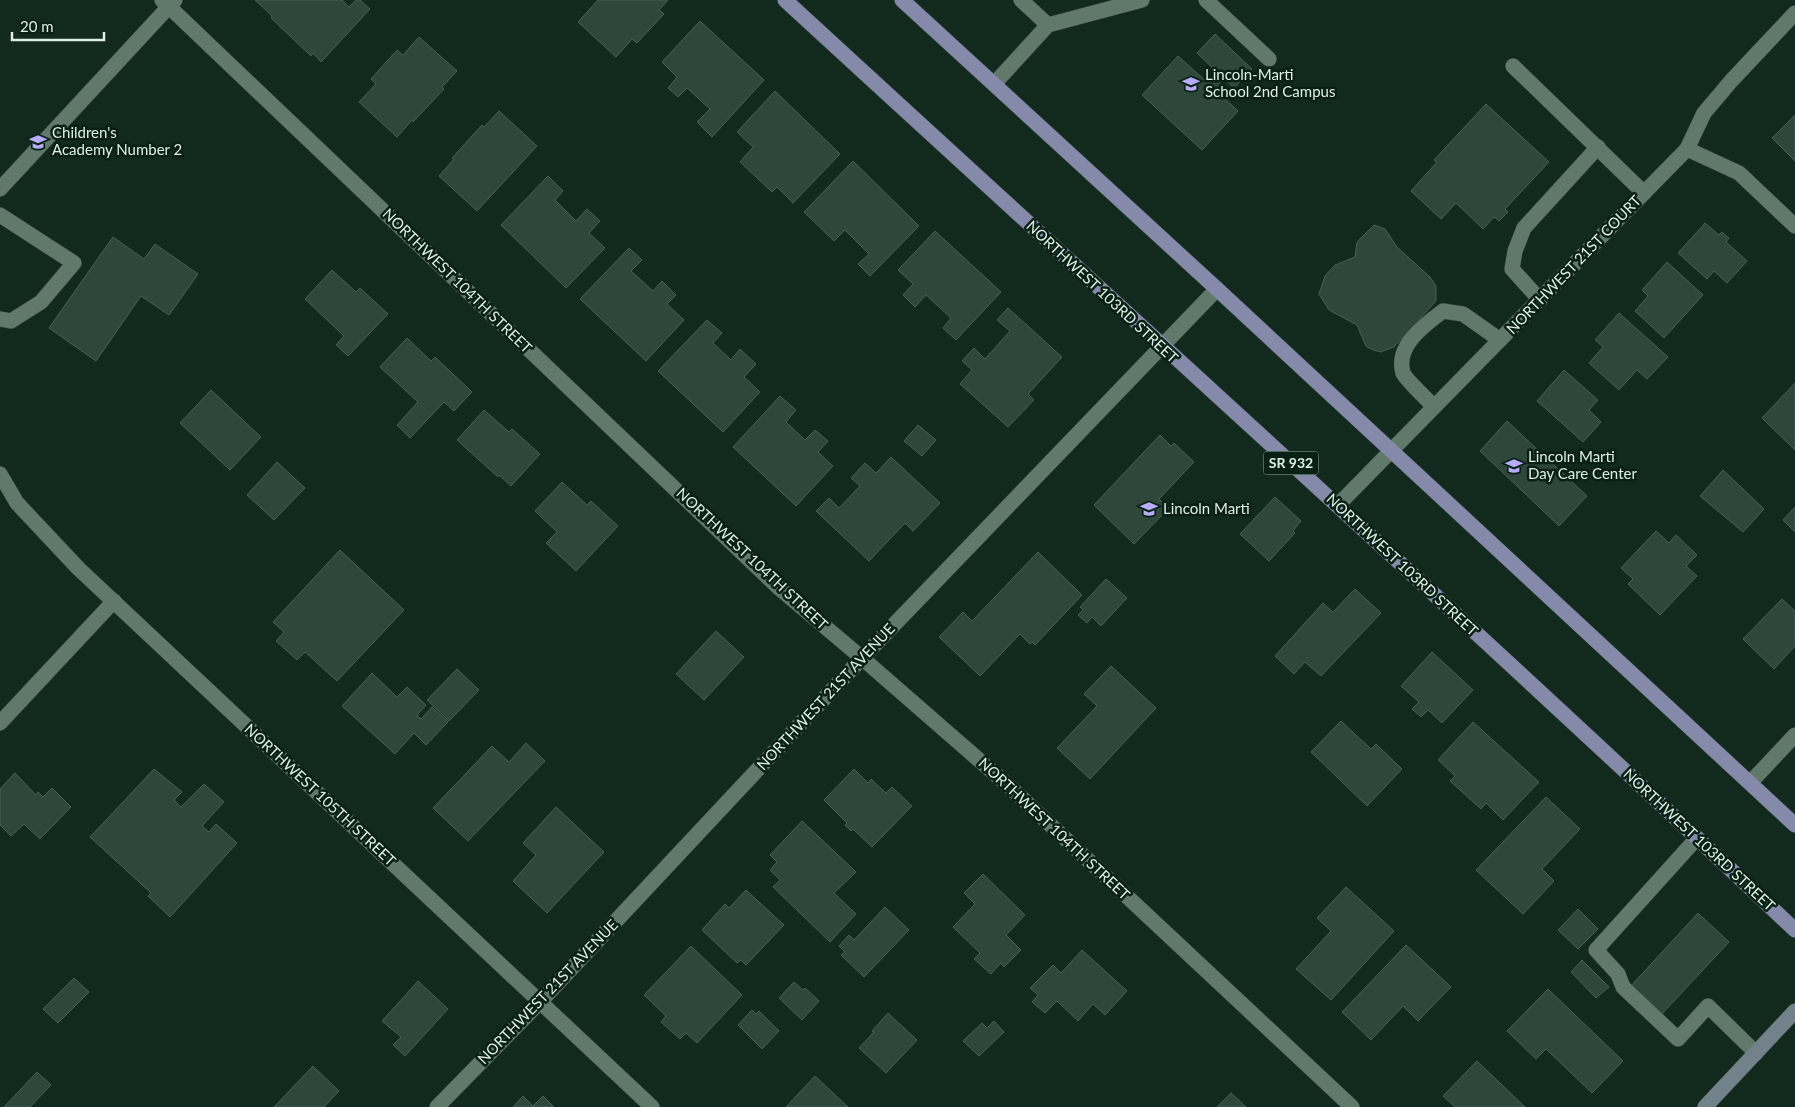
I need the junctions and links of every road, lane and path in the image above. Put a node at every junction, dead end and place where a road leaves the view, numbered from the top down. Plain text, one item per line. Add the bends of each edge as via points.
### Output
1 (785, 0) edge
2 (902, 0) edge
3 (1021, 0) edge
4 (1142, 0) edge
5 (1206, 0) edge
6 (169, 2) edge
7 (1795, 13) edge
8 (1048, 25) junction
9 (1270, 59) dead end
10 (1513, 66) dead end
11 (994, 84) junction
12 (1598, 147) junction
13 (1687, 149) junction
14 (0, 189) edge
15 (1644, 193) junction
16 (0, 215) edge
17 (1795, 226) edge
18 (1217, 289) junction
19 (1540, 300) junction
20 (0, 320) edge
21 (1500, 340) junction
22 (1162, 347) junction
23 (1434, 407) junction
24 (1392, 451) junction
25 (0, 474) edge
26 (1338, 505) junction
27 (114, 601) junction
28 (862, 658) junction
29 (0, 723) edge
30 (1795, 735) edge
31 (1750, 783) junction
32 (1795, 825) edge
33 (1697, 838) junction
34 (1795, 930) edge
35 (540, 1002) junction
36 (1795, 1011) edge
37 (1756, 1053) junction
38 (437, 1107) edge
39 (652, 1107) edge
40 (1352, 1107) edge
41 (1705, 1107) edge

1 - 22 main road, NORTHWEST 103RD STREET / SR 932
2 - 11 main road
3 - 8 street
4 - 8 street
5 - 9 street
6 - 14 street
6 - 28 street, NORTHWEST 104TH STREET via 772,581
7 - 13 street, NORTHWEST 21ST COURT via 1704,113
8 - 11 street
10 - 12 street
11 - 18 main road
12 - 15 street
12 - 19 street via 1524,228 1515,251 1512,269
13 - 15 street, NORTHWEST 21ST COURT
13 - 17 street via 1739,173
15 - 19 street, NORTHWEST 21ST COURT
16 - 20 street via 74,263 41,302 11,321
18 - 22 street, NORTHWEST 21ST AVENUE
18 - 24 main road
19 - 21 street, NORTHWEST 21ST COURT
21 - 23 street, NORTHWEST 21ST COURT
21 - 23 street via 1463,314 1443,312 1426,324 1407,345 1402,360 1404,374
22 - 26 main road, NORTHWEST 103RD STREET / SR 932
22 - 28 street, NORTHWEST 21ST AVENUE
23 - 24 street, NORTHWEST 21ST COURT
24 - 26 street, NORTHWEST 21ST COURT
24 - 31 main road
25 - 27 street, NORTHWEST 105TH STREET via 17,503
26 - 33 main road, NORTHWEST 103RD STREET / SR 932
27 - 29 street
27 - 35 street, NORTHWEST 105TH STREET
28 - 35 street, NORTHWEST 21ST AVENUE
28 - 40 street, NORTHWEST 104TH STREET via 1017,794
30 - 31 street
31 - 32 main road
33 - 34 main road, NORTHWEST 103RD STREET / SR 932
33 - 37 street via 1596,950 1618,974 1623,986 1678,1039 1708,1006
35 - 38 street, NORTHWEST 21ST AVENUE
35 - 39 street, NORTHWEST 105TH STREET
36 - 37 main road
37 - 41 main road

